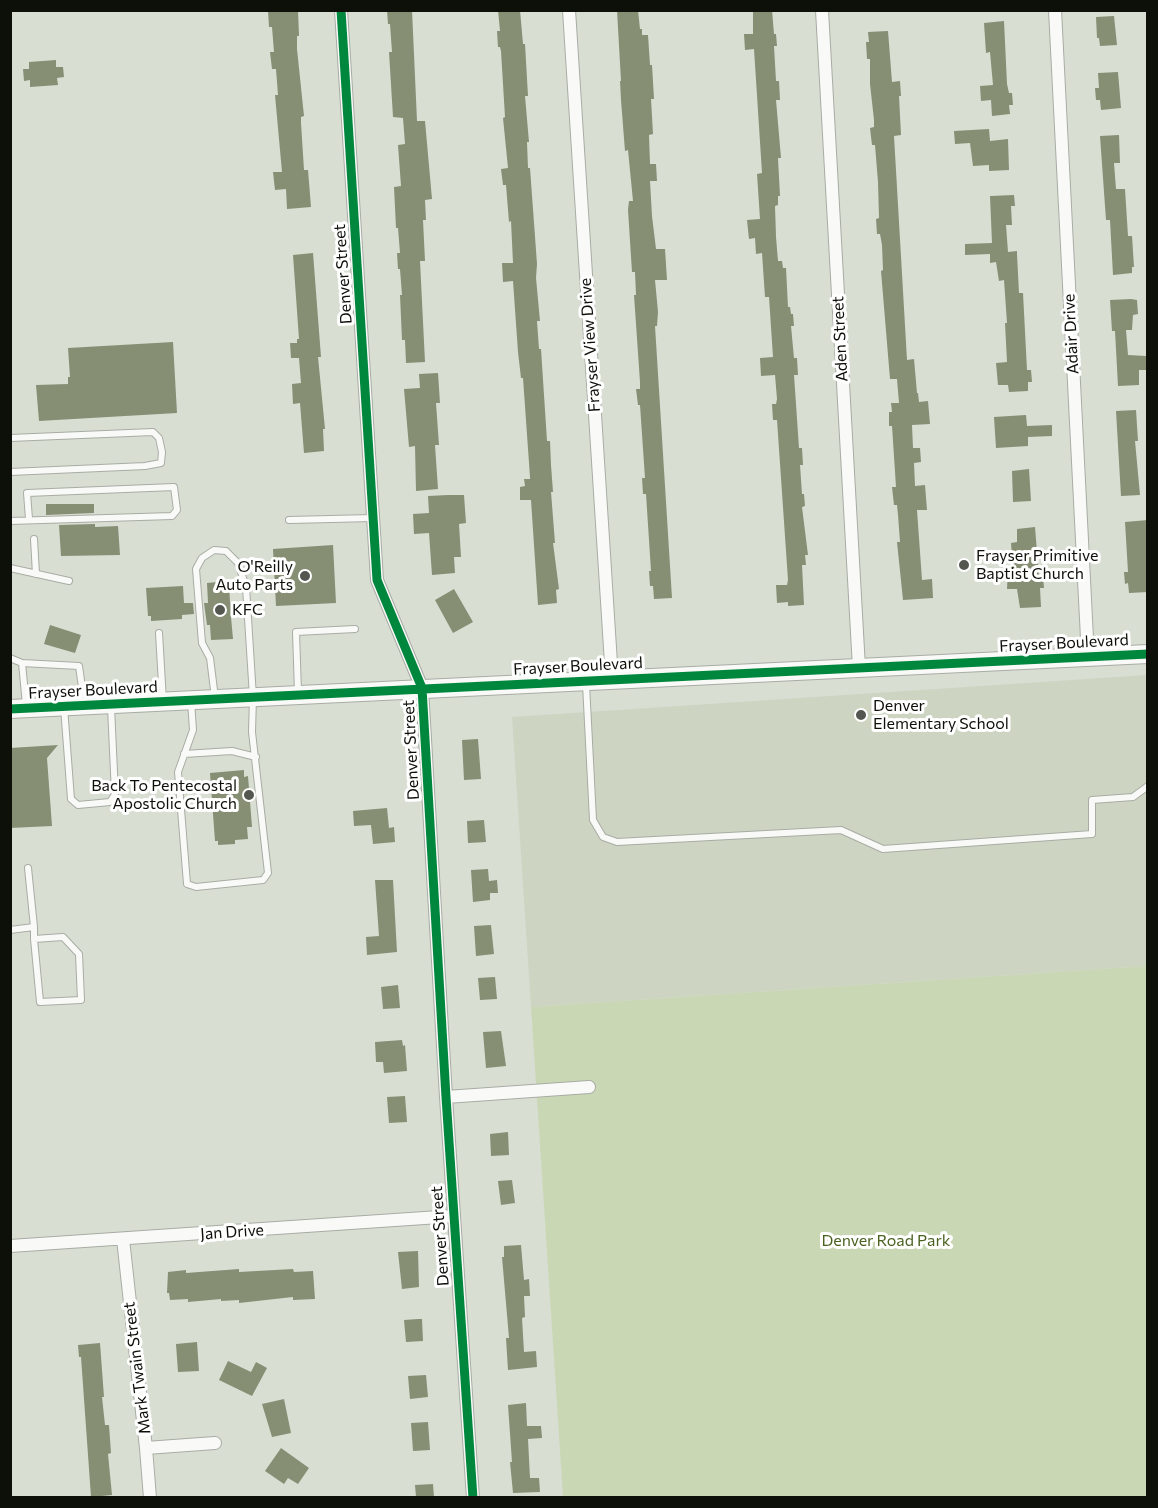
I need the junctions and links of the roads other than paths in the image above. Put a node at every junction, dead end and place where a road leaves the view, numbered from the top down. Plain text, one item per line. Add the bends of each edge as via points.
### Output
1 (341, 10) edge
2 (569, 10) edge
3 (822, 10) edge
4 (1055, 10) edge
5 (10, 438) edge
6 (10, 472) edge
7 (373, 518) junction
8 (29, 519) junction
9 (289, 520) dead end
10 (10, 521) edge
11 (34, 540) dead end
12 (10, 568) edge
13 (36, 574) junction
14 (69, 581) dead end
15 (355, 629) dead end
16 (159, 633) dead end
17 (1148, 654) edge
18 (10, 658) edge
19 (1088, 658) junction
20 (21, 663) junction
21 (859, 668) junction
22 (612, 679) junction
23 (586, 680) junction
24 (423, 688) junction
25 (298, 695) junction
26 (253, 697) junction
27 (215, 699) junction
28 (191, 700) junction
29 (163, 702) junction
30 (111, 704) junction
31 (84, 706) junction
32 (64, 707) junction
33 (18, 709) edge
34 (184, 754) junction
35 (255, 757) junction
36 (1148, 786) edge
37 (28, 868) dead end
38 (34, 927) junction
39 (10, 930) edge
40 (34, 939) junction
41 (589, 1087) dead end
42 (446, 1097) junction
43 (454, 1216) junction
44 (123, 1239) junction
45 (10, 1246) edge
46 (215, 1443) dead end
47 (146, 1448) junction
48 (150, 1497) edge
49 (473, 1497) edge

1 - 7 street, Denver Street
2 - 22 street, Frayser View Drive
3 - 21 street, Aden Street
4 - 19 street, Adair Drive
5 - 6 lane via 153,432 159,438 162,452 161,463 145,466
7 - 9 lane
7 - 24 street, Denver Street via 377,580
8 - 8 lane via 172,516 177,510 174,487 27,493
8 - 10 lane
11 - 13 lane
12 - 13 lane
13 - 14 lane
15 - 25 lane via 296,632
16 - 29 lane
17 - 19 main road, Frayser Boulevard
18 - 20 lane
19 - 21 main road, Frayser Boulevard
20 - 31 lane via 79,666
20 - 33 lane
21 - 22 main road, Frayser Boulevard
22 - 23 main road, Frayser Boulevard
23 - 24 main road, Frayser Boulevard
23 - 36 lane via 593,820 603,837 617,842 841,830 883,849 1092,834 1092,800 1133,797
24 - 25 main road, Frayser Boulevard
24 - 42 street, Denver Street
25 - 26 main road, Frayser Boulevard
26 - 27 main road, Frayser Boulevard
26 - 27 lane via 246,587 238,563 226,551 214,550 202,558 196,569 202,643 210,658
26 - 35 lane
27 - 28 main road, Frayser Boulevard
28 - 29 main road, Frayser Boulevard
28 - 34 lane via 192,730
29 - 30 main road, Frayser Boulevard
30 - 31 main road, Frayser Boulevard
30 - 32 lane via 116,794 111,802 78,805 71,800
31 - 32 main road, Frayser Boulevard
32 - 33 main road, Frayser Boulevard
34 - 35 lane via 232,751
34 - 35 lane via 178,772 188,884 196,887 263,880 268,873
37 - 38 lane
38 - 39 lane
38 - 40 lane
40 - 40 lane via 40,1002 81,1000 79,954 63,937
41 - 42 street
42 - 43 street, Denver Street
43 - 44 street, Jan Drive
43 - 49 street, Denver Street
44 - 45 street, Jan Drive
44 - 47 street, Mark Twain Street
46 - 47 street
47 - 48 street, Mark Twain Street

